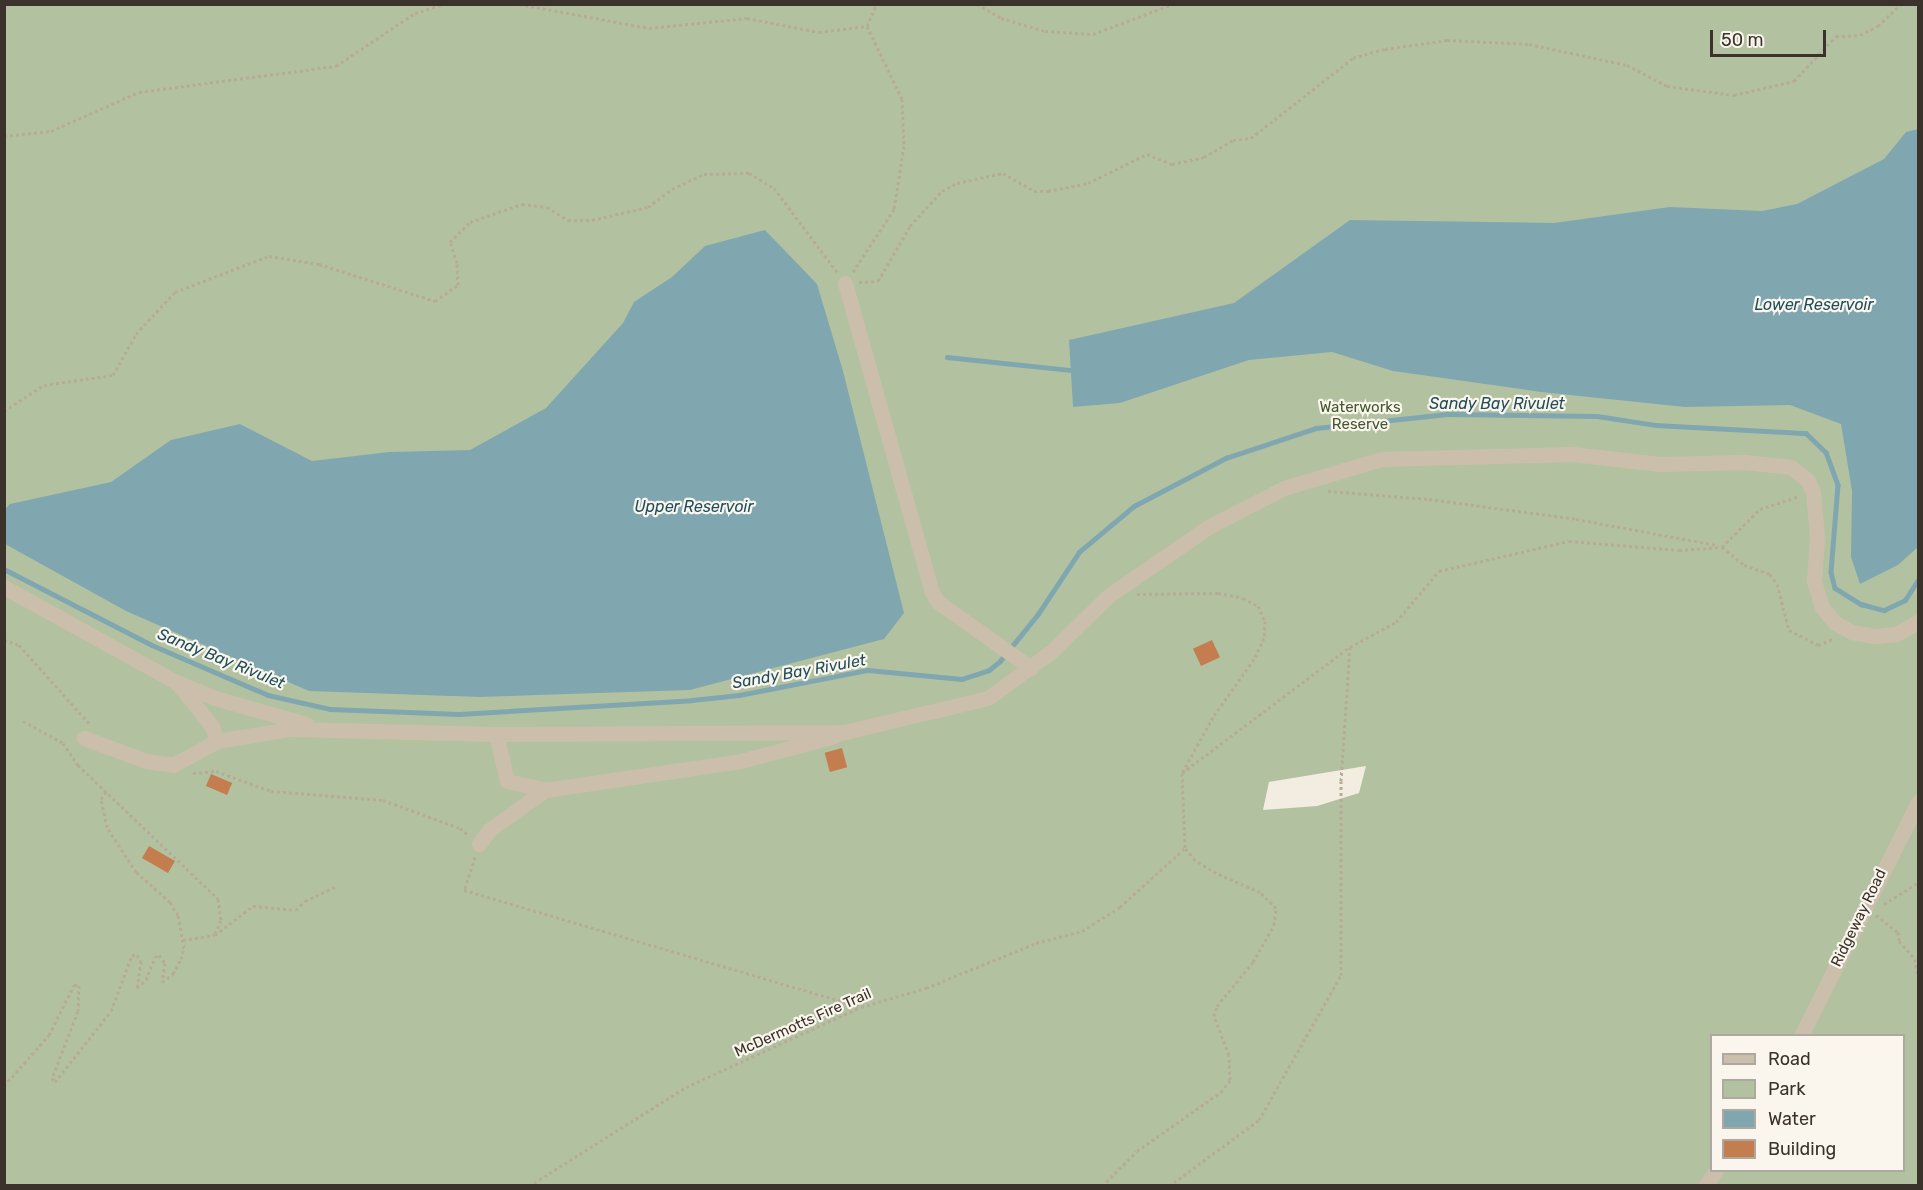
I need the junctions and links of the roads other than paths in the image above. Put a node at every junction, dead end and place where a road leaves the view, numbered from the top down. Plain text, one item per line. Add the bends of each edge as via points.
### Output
1 (845, 283) road end
2 (4, 588) edge
3 (1918, 622) edge
4 (1031, 668) junction
5 (176, 682) junction
6 (323, 729) junction
7 (844, 732) junction
8 (496, 734) junction
9 (84, 738) dead end
10 (217, 741) junction
11 (545, 790) junction
12 (1918, 802) edge
13 (479, 844) road end
14 (1802, 1034) edge
15 (1715, 1172) edge
16 (1706, 1185) edge

1 - 4 street via 932,592 938,602
2 - 5 street
3 - 4 street via 1896,634 1874,636 1852,632 1835,623 1817,594 1813,492 1801,473 1777,463 1672,464 1572,454 1381,459 1284,488 1210,526 1108,596
4 - 7 street via 988,698
5 - 6 street via 215,698
5 - 10 street via 212,726
6 - 8 street
6 - 10 street via 290,729
7 - 8 street
7 - 11 street via 741,761
8 - 11 street via 507,781
9 - 10 street via 146,761 173,765
11 - 13 street via 489,830
12 - 14 street, Ridgeway Road
15 - 16 street

